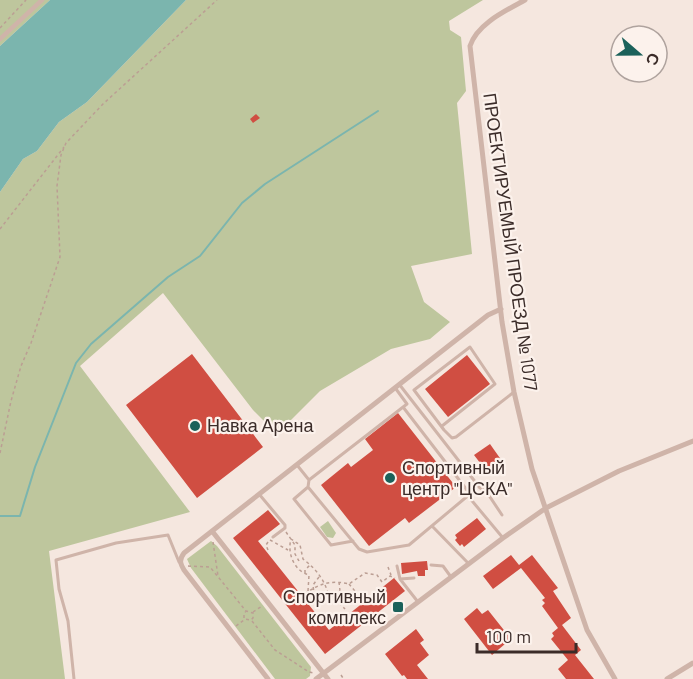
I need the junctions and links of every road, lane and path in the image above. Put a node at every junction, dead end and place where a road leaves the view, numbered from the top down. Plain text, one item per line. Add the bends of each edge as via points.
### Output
1 (26, 0) edge
2 (42, 0) edge
3 (217, 0) edge
4 (525, 0) edge
5 (0, 28) edge
6 (0, 39) edge
7 (66, 143) junction
8 (0, 229) edge
9 (501, 309) junction
10 (397, 386) junction
11 (514, 392) junction
12 (403, 407) junction
13 (442, 426) junction
14 (693, 441) edge
15 (0, 453) edge
16 (297, 465) junction
17 (309, 480) junction
18 (308, 488) junction
19 (260, 494) junction
20 (468, 496) junction
21 (546, 508) junction
22 (502, 515) dead end
23 (432, 525) junction
24 (284, 529) junction
25 (212, 531) junction
26 (273, 537) joint
27 (503, 538) junction
28 (291, 539) junction
29 (213, 541) dead end
30 (269, 541) junction
31 (353, 541) junction
32 (268, 550) dead end
33 (288, 551) junction
34 (303, 559) junction
35 (299, 561) junction
36 (180, 564) junction
37 (469, 564) junction
38 (298, 565) junction
39 (311, 565) junction
40 (431, 565) dead end
41 (188, 566) dead end
42 (397, 566) dead end
43 (388, 567) dead end
44 (315, 571) junction
45 (305, 573) junction
46 (309, 574) junction
47 (320, 576) junction
48 (392, 576) junction
49 (218, 577) junction
50 (452, 577) junction
51 (399, 578) junction
52 (414, 578) dead end
53 (339, 582) junction
54 (325, 583) junction
55 (349, 584) junction
56 (312, 588) junction
57 (308, 591) junction
58 (328, 593) junction
59 (305, 594) dead end
60 (360, 597) dead end
61 (335, 598) junction
62 (322, 600) junction
63 (418, 602) junction
64 (264, 604) dead end
65 (316, 606) dead end
66 (345, 609) dead end
67 (246, 611) junction
68 (253, 613) junction
69 (244, 619) junction
70 (251, 620) junction
71 (233, 628) dead end
72 (693, 663) edge
73 (341, 675) dead end
74 (326, 676) edge
75 (343, 678) edge
76 (74, 679) edge
77 (268, 679) edge
78 (316, 679) edge
79 (615, 679) edge
80 (667, 679) edge

1 - 5 path
2 - 6 street
3 - 7 path
4 - 9 street, ПРОЕКТИРУЕМЫЙ ПРОЕЗД № 1077 via 482,27 470,46
7 - 8 path
7 - 15 path via 57,186 60,258 21,366
9 - 10 street
9 - 11 street, ПРОЕКТИРУЕМЫЙ ПРОЕЗД № 1077
10 - 12 lane via 407,404
10 - 16 street
10 - 22 lane
11 - 13 lane via 456,437 452,438
11 - 21 street, ПРОЕКТИРУЕМЫЙ ПРОЕЗД № 1077 via 532,469
12 - 17 lane
12 - 20 lane
13 - 13 lane via 414,390 470,347 495,384
14 - 21 street via 619,471
16 - 17 lane
16 - 19 street
17 - 18 lane
18 - 31 lane
18 - 31 lane via 294,499 331,545
19 - 24 lane via 284,523
19 - 25 street
20 - 23 lane
20 - 27 lane
21 - 27 street
21 - 79 street, ПРОЕКТИРУЕМЫЙ ПРОЕЗД № 1077 via 587,630
23 - 31 lane via 409,545 367,552
23 - 37 lane
24 - 26 lane
24 - 28 path
25 - 36 street via 184,552
25 - 74 street
26 - 30 path
27 - 37 street
28 - 33 path
28 - 34 path via 300,545
28 - 35 path
29 - 49 path
30 - 32 path
30 - 33 path
33 - 38 path
34 - 35 path
34 - 39 path
35 - 38 path
36 - 76 lane via 168,536 116,543 56,560
36 - 77 street
37 - 50 street
38 - 45 path
39 - 44 path
39 - 45 path
40 - 50 lane via 443,566
41 - 49 path via 210,567
42 - 51 lane
43 - 48 path
44 - 46 path
44 - 47 path
45 - 46 path
46 - 57 path
47 - 54 path
47 - 56 path
48 - 51 path
48 - 55 path via 382,582 377,575 365,573
49 - 67 path
50 - 63 street
51 - 52 lane
51 - 63 lane
53 - 54 path
53 - 55 path
53 - 61 path via 340,591
54 - 56 path
54 - 58 path
55 - 60 path
56 - 57 path
56 - 62 path
57 - 59 path
58 - 61 path
58 - 62 path
61 - 62 path
61 - 66 path
62 - 65 path
63 - 74 street
64 - 68 path
67 - 68 path
67 - 69 path
68 - 70 path
69 - 70 path
69 - 71 path
70 - 74 path via 275,650 309,672
72 - 80 street
73 - 75 path
74 - 78 street

